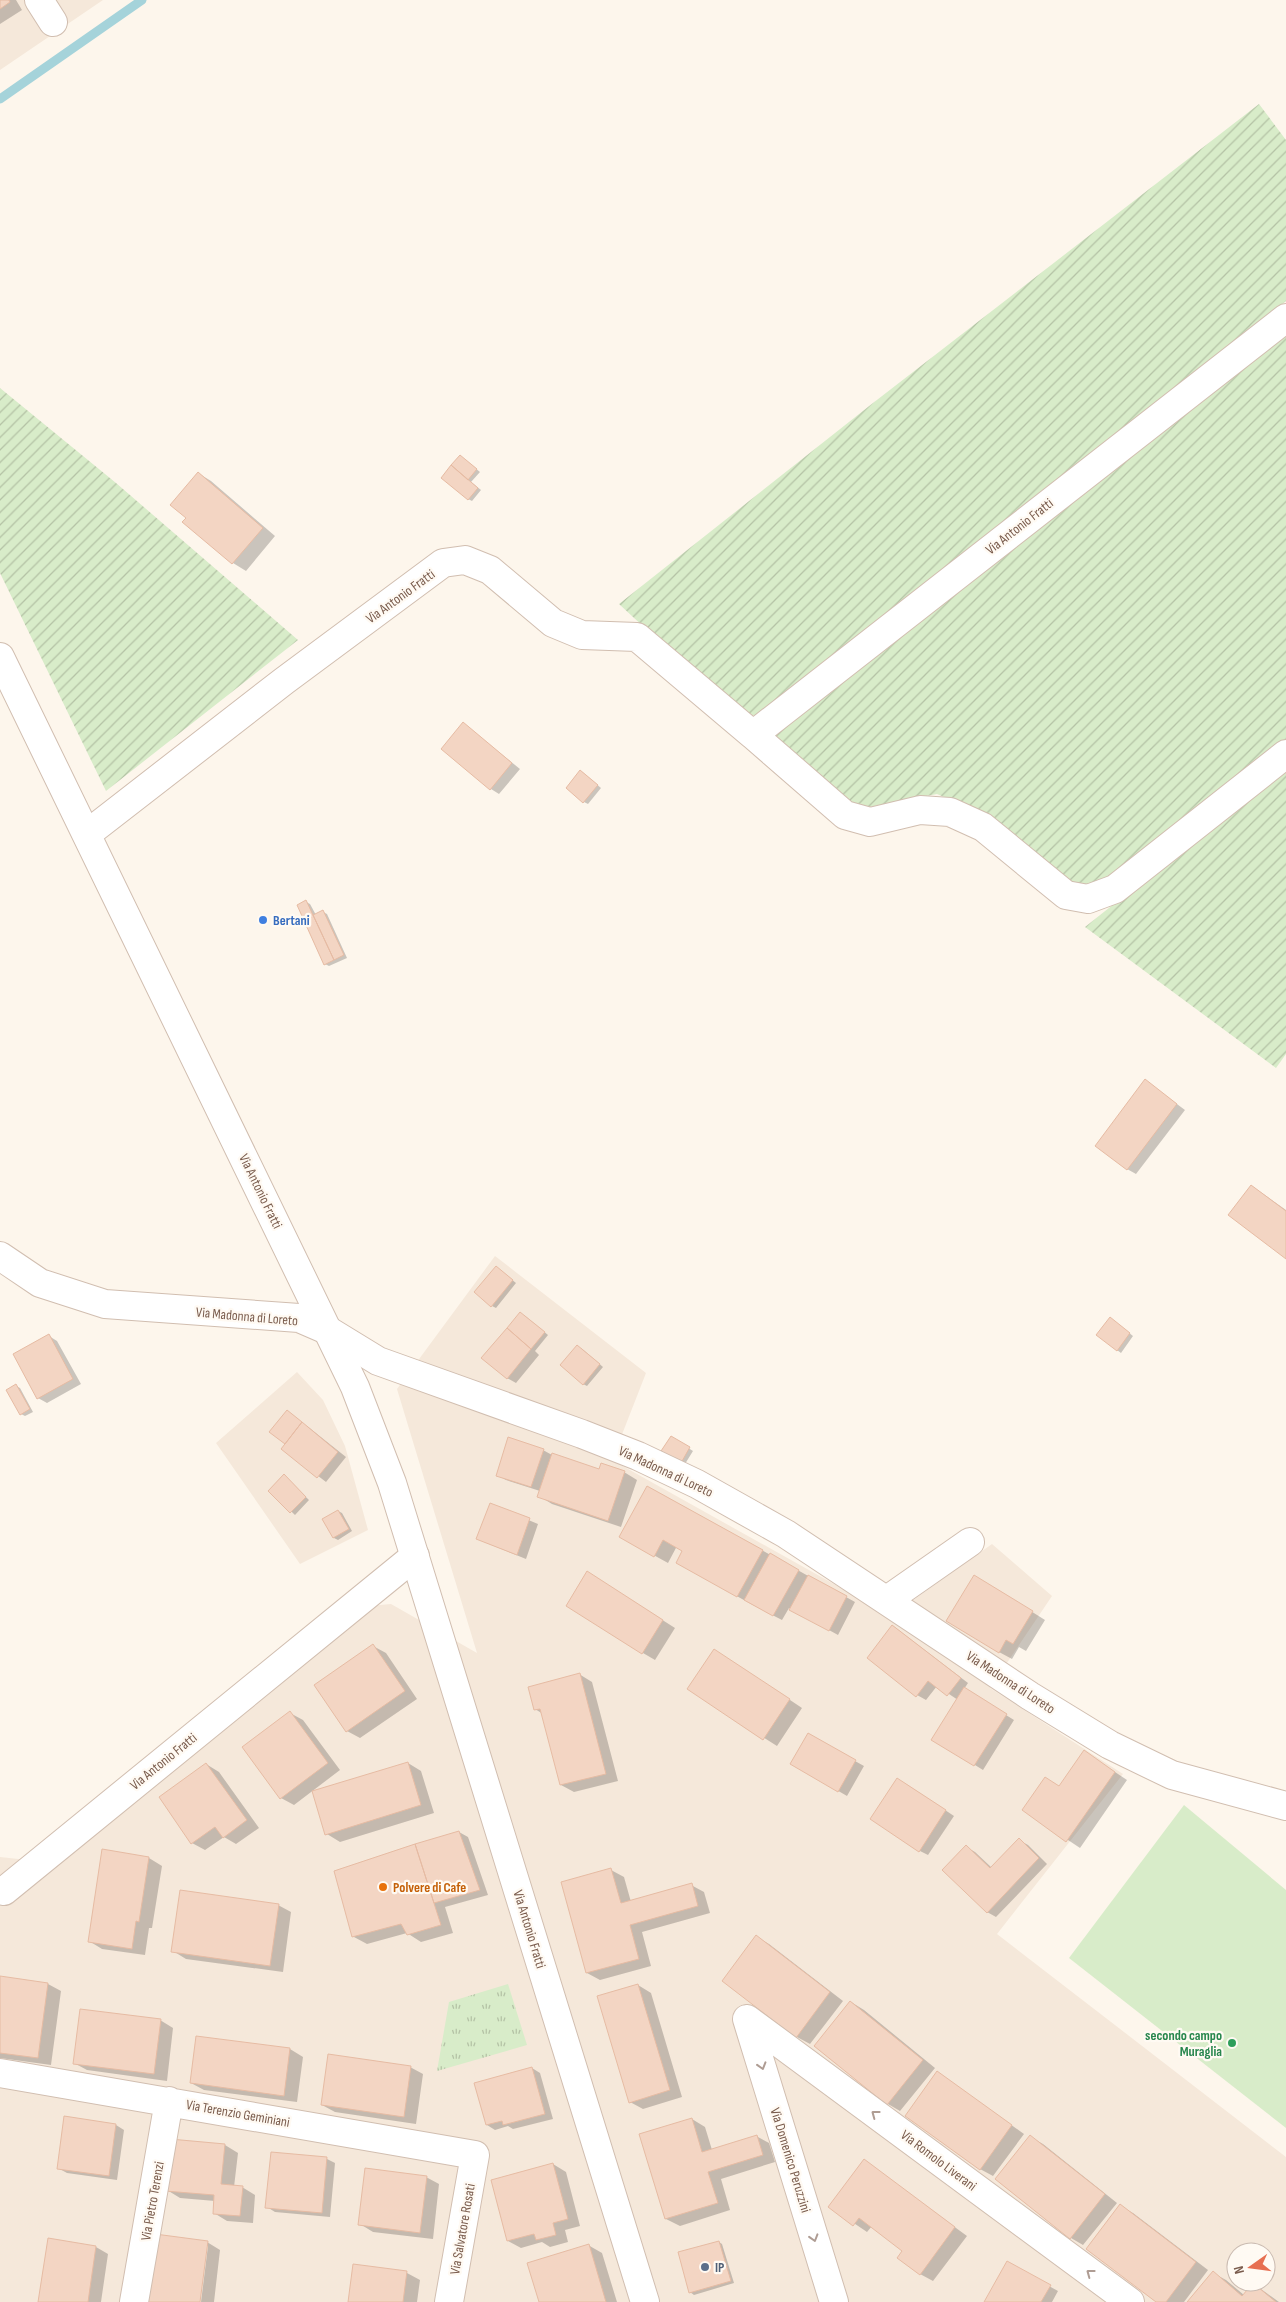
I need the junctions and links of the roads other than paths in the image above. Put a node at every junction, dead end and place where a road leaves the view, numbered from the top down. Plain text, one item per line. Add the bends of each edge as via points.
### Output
1 (38, 0) edge
2 (53, 22) dead end
3 (1286, 318) edge
4 (0, 657) edge
5 (753, 735) junction
6 (1286, 754) edge
7 (87, 834) junction
8 (0, 1256) edge
9 (329, 1331) junction
10 (970, 1542) dead end
11 (415, 1556) junction
12 (887, 1600) junction
13 (1285, 1803) edge
14 (4, 1892) dead end
15 (747, 2019) joint
16 (0, 2073) edge
17 (169, 2101) junction
18 (475, 2155) joint
19 (134, 2302) edge
20 (450, 2302) edge
21 (645, 2302) edge
22 (834, 2302) edge
23 (1130, 2302) edge

1 - 2 street
3 - 5 street, Via Antonio Fratti
4 - 7 street, Via Antonio Fratti
5 - 6 street, Via Antonio Fratti via 845,815 870,822 920,810 950,812 983,828 1066,895 1088,899 1116,889
5 - 7 street, Via Antonio Fratti via 638,638 582,635 553,622 490,570 465,560 444,563 284,681
7 - 9 street, Via Antonio Fratti
8 - 9 street, Via Madonna di Loreto via 40,1282 105,1304 299,1318
9 - 11 street, Via Antonio Fratti via 378,1446
9 - 12 street, Via Madonna di Loreto via 378,1361 582,1434 697,1484 786,1534
10 - 12 street
11 - 14 street, Via Antonio Fratti
11 - 21 street, Via Antonio Fratti
12 - 13 street, Via Madonna di Loreto via 1030,1696 1110,1745 1172,1775
15 -> 22 street, Via Domenico Peruzzini
23 -> 15 street, Via Romolo Liverani
16 - 17 street, Via Terenzio Geminiani
17 - 18 street, Via Terenzio Geminiani
17 - 19 street, Via Pietro Terenzi
18 - 20 street, Via Salvatore Rosati

